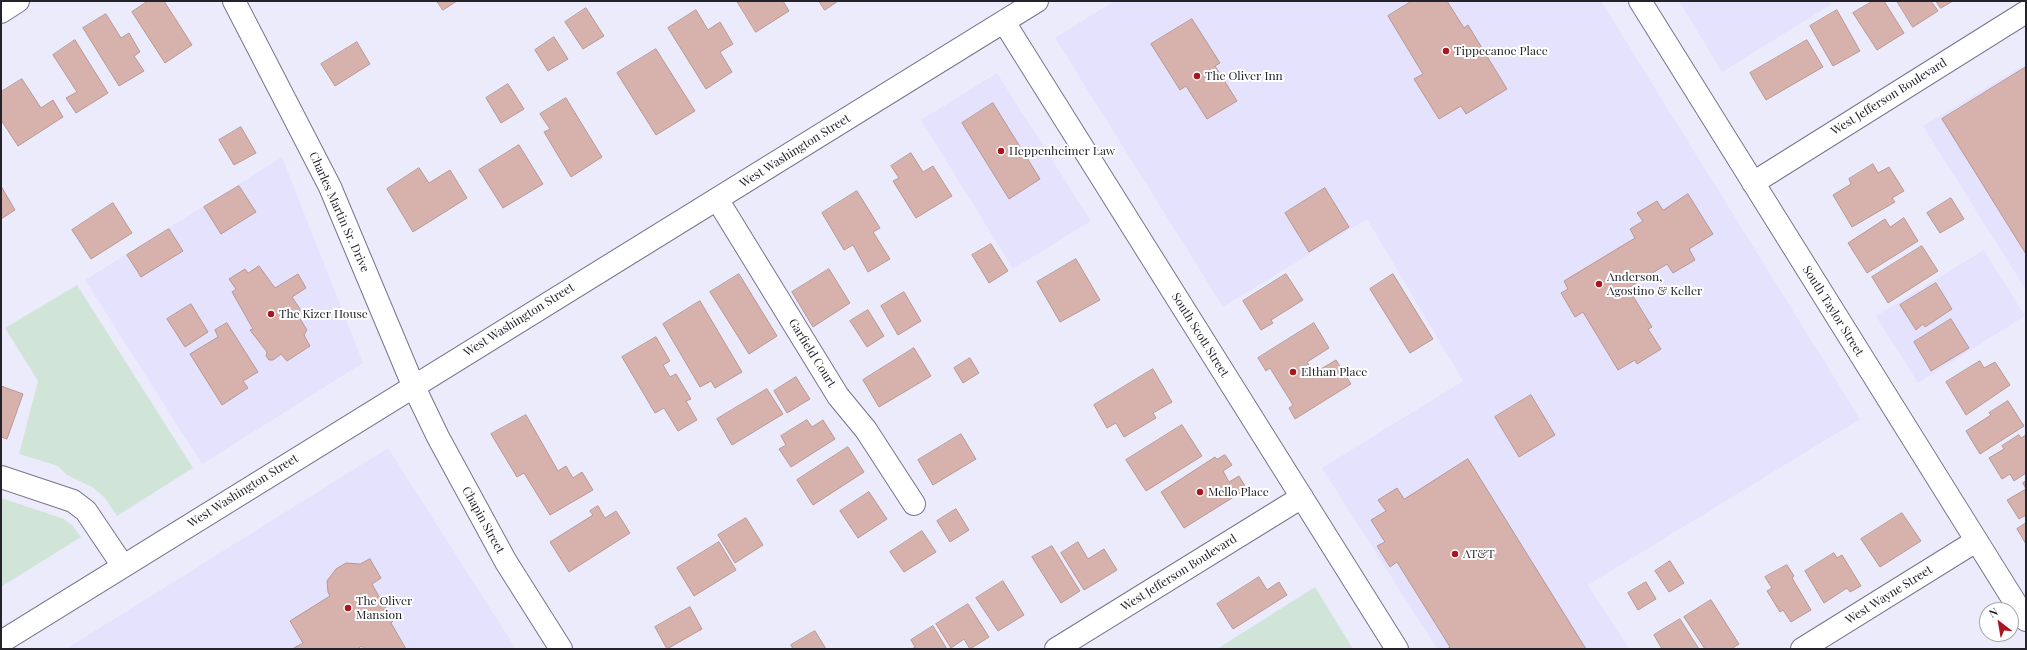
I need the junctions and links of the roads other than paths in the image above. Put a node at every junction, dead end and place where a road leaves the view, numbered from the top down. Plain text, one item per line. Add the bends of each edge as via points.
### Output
1 (18, 1) edge
2 (234, 1) edge
3 (1037, 1) edge
4 (1640, 1) edge
5 (1, 12) edge
6 (2026, 12) edge
7 (1004, 22) junction
8 (1753, 182) junction
9 (717, 199) junction
10 (413, 385) junction
11 (1, 476) edge
12 (1302, 497) junction
13 (914, 504) dead end
14 (1976, 541) junction
15 (123, 566) junction
16 (2026, 620) edge
17 (1, 642) edge
18 (561, 649) edge
19 (1056, 649) edge
20 (1397, 649) edge
21 (1802, 649) edge

1 - 5 street
2 - 10 street, Charles Martin Sr. Drive via 330,187
3 - 7 street, West Washington Street
4 - 8 street, South Taylor Street
6 - 8 street, West Jefferson Boulevard
7 - 9 street, West Washington Street
7 - 12 street, South Scott Street
8 - 14 street, South Taylor Street
9 - 10 street, West Washington Street
9 - 13 street, Garfield Court via 838,396 866,430
10 - 15 street, West Washington Street
10 - 18 street, Chapin Street via 438,437 506,562
11 - 15 street via 73,501 86,510
12 - 19 street, West Jefferson Boulevard
12 - 20 street, South Scott Street
14 - 16 street, South Taylor Street
14 - 21 street, West Wayne Street
15 - 17 street, West Washington Street

